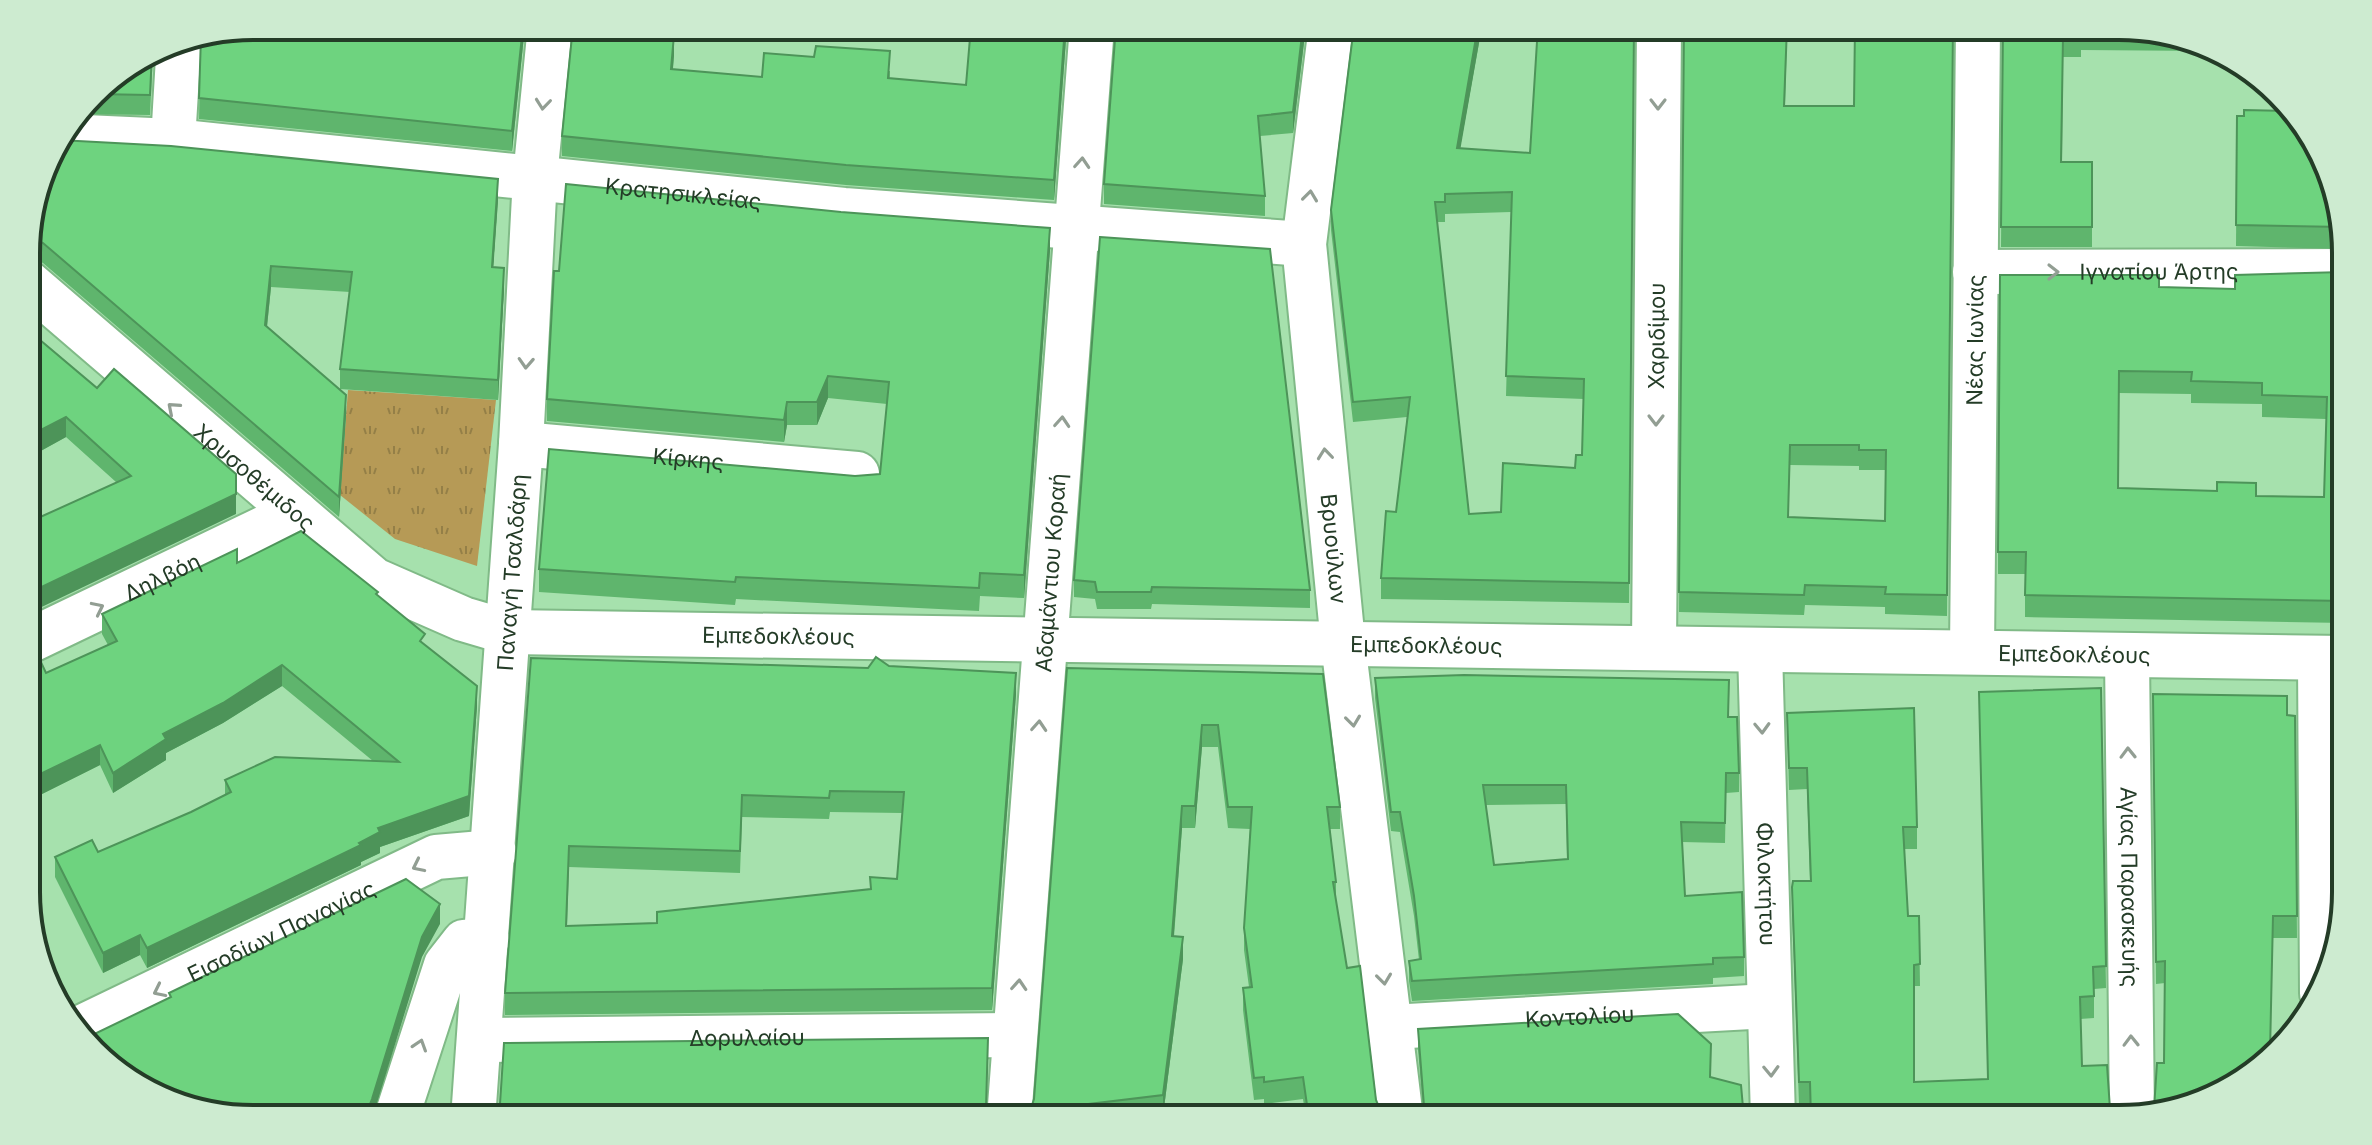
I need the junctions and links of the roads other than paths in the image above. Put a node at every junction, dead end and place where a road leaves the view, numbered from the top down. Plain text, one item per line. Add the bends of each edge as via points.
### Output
1 (549, 40) edge
2 (1091, 40) edge
3 (1329, 40) edge
4 (1659, 40) edge
5 (1978, 40) edge
6 (178, 53) edge
7 (75, 137) edge
8 (173, 141) junction
9 (535, 177) junction
10 (1077, 228) junction
11 (1304, 244) junction
12 (2332, 271) edge
13 (1975, 272) junction
14 (40, 293) edge
15 (521, 444) junction
16 (857, 474) edge
17 (296, 513) junction
18 (507, 632) junction
19 (40, 636) edge
20 (1045, 639) junction
21 (1343, 643) junction
22 (1654, 648) junction
23 (1760, 650) junction
24 (1972, 652) junction
25 (2127, 655) junction
26 (2332, 658) edge
27 (2332, 688) edge
28 (494, 852) junction
29 (487, 940) junction
30 (2323, 952) edge
31 (1769, 1006) junction
32 (87, 1025) edge
33 (1390, 1027) junction
34 (1015, 1035) junction
35 (479, 1040) junction
36 (401, 1105) edge
37 (474, 1105) edge
38 (1010, 1105) edge
39 (1399, 1105) edge
40 (1773, 1105) edge
41 (2132, 1105) edge

1 -> 9 street, Παναγή Τσαλδάρη
10 -> 2 street, Αδαμάντιου Κοραή
11 -> 3 street, Βρυούλων
4 -> 22 street, Χαριδίμου
5 - 13 street, Νέας Ιωνίας
6 - 8 street
7 - 8 street, Κρατησικλείας
8 - 9 street, Κρατησικλείας
9 - 10 street, Κρατησικλείας
9 -> 15 street, Παναγή Τσαλδάρη
10 - 11 street, Κρατησικλείας
20 -> 10 street, Αδαμάντιου Κοραή
21 -> 11 street, Βρυούλων
13 -> 12 street, Ιγνατίου Άρτης
13 - 24 street, Νέας Ιωνίας
17 -> 14 street, Χρυσοθέμιδος
15 - 16 street, Κίρκης
15 - 18 street, Παναγή Τσαλδάρη
17 - 18 street, Χρυσοθέμιδος via 374,580
19 -> 17 street, Δηλβόη
18 - 20 street, Εμπεδοκλέους
18 - 28 street, Παναγή Τσαλδάρη
20 - 21 street, Εμπεδοκλέους
34 -> 20 street, Αδαμάντιου Κοραή
21 - 22 street, Εμπεδοκλέους
21 -> 33 street, Βρυούλων
22 - 23 street, Εμπεδοκλέους
23 - 24 street, Εμπεδοκλέους
23 -> 31 street, Φιλοκτήτου
24 - 25 street, Εμπεδοκλέους
25 - 26 street, Εμπεδοκλέους
41 -> 25 street, Αγίας Παρασκευής
27 - 30 street
28 - 29 street, Παναγή Τσαλδάρη
28 -> 32 street, Εισοδίων Παναγίας via 436,857
29 - 35 street, Παναγή Τσαλδάρη
36 -> 29 street via 446,965 464,942
31 - 33 street, Κοντολίου
31 -> 40 street, Φιλοκτήτου
33 - 39 street, Βρυούλων
34 - 35 street, Δορυλαίου
34 - 38 street, Αδαμάντιου Κοραή
35 - 37 street, Παναγή Τσαλδάρη

